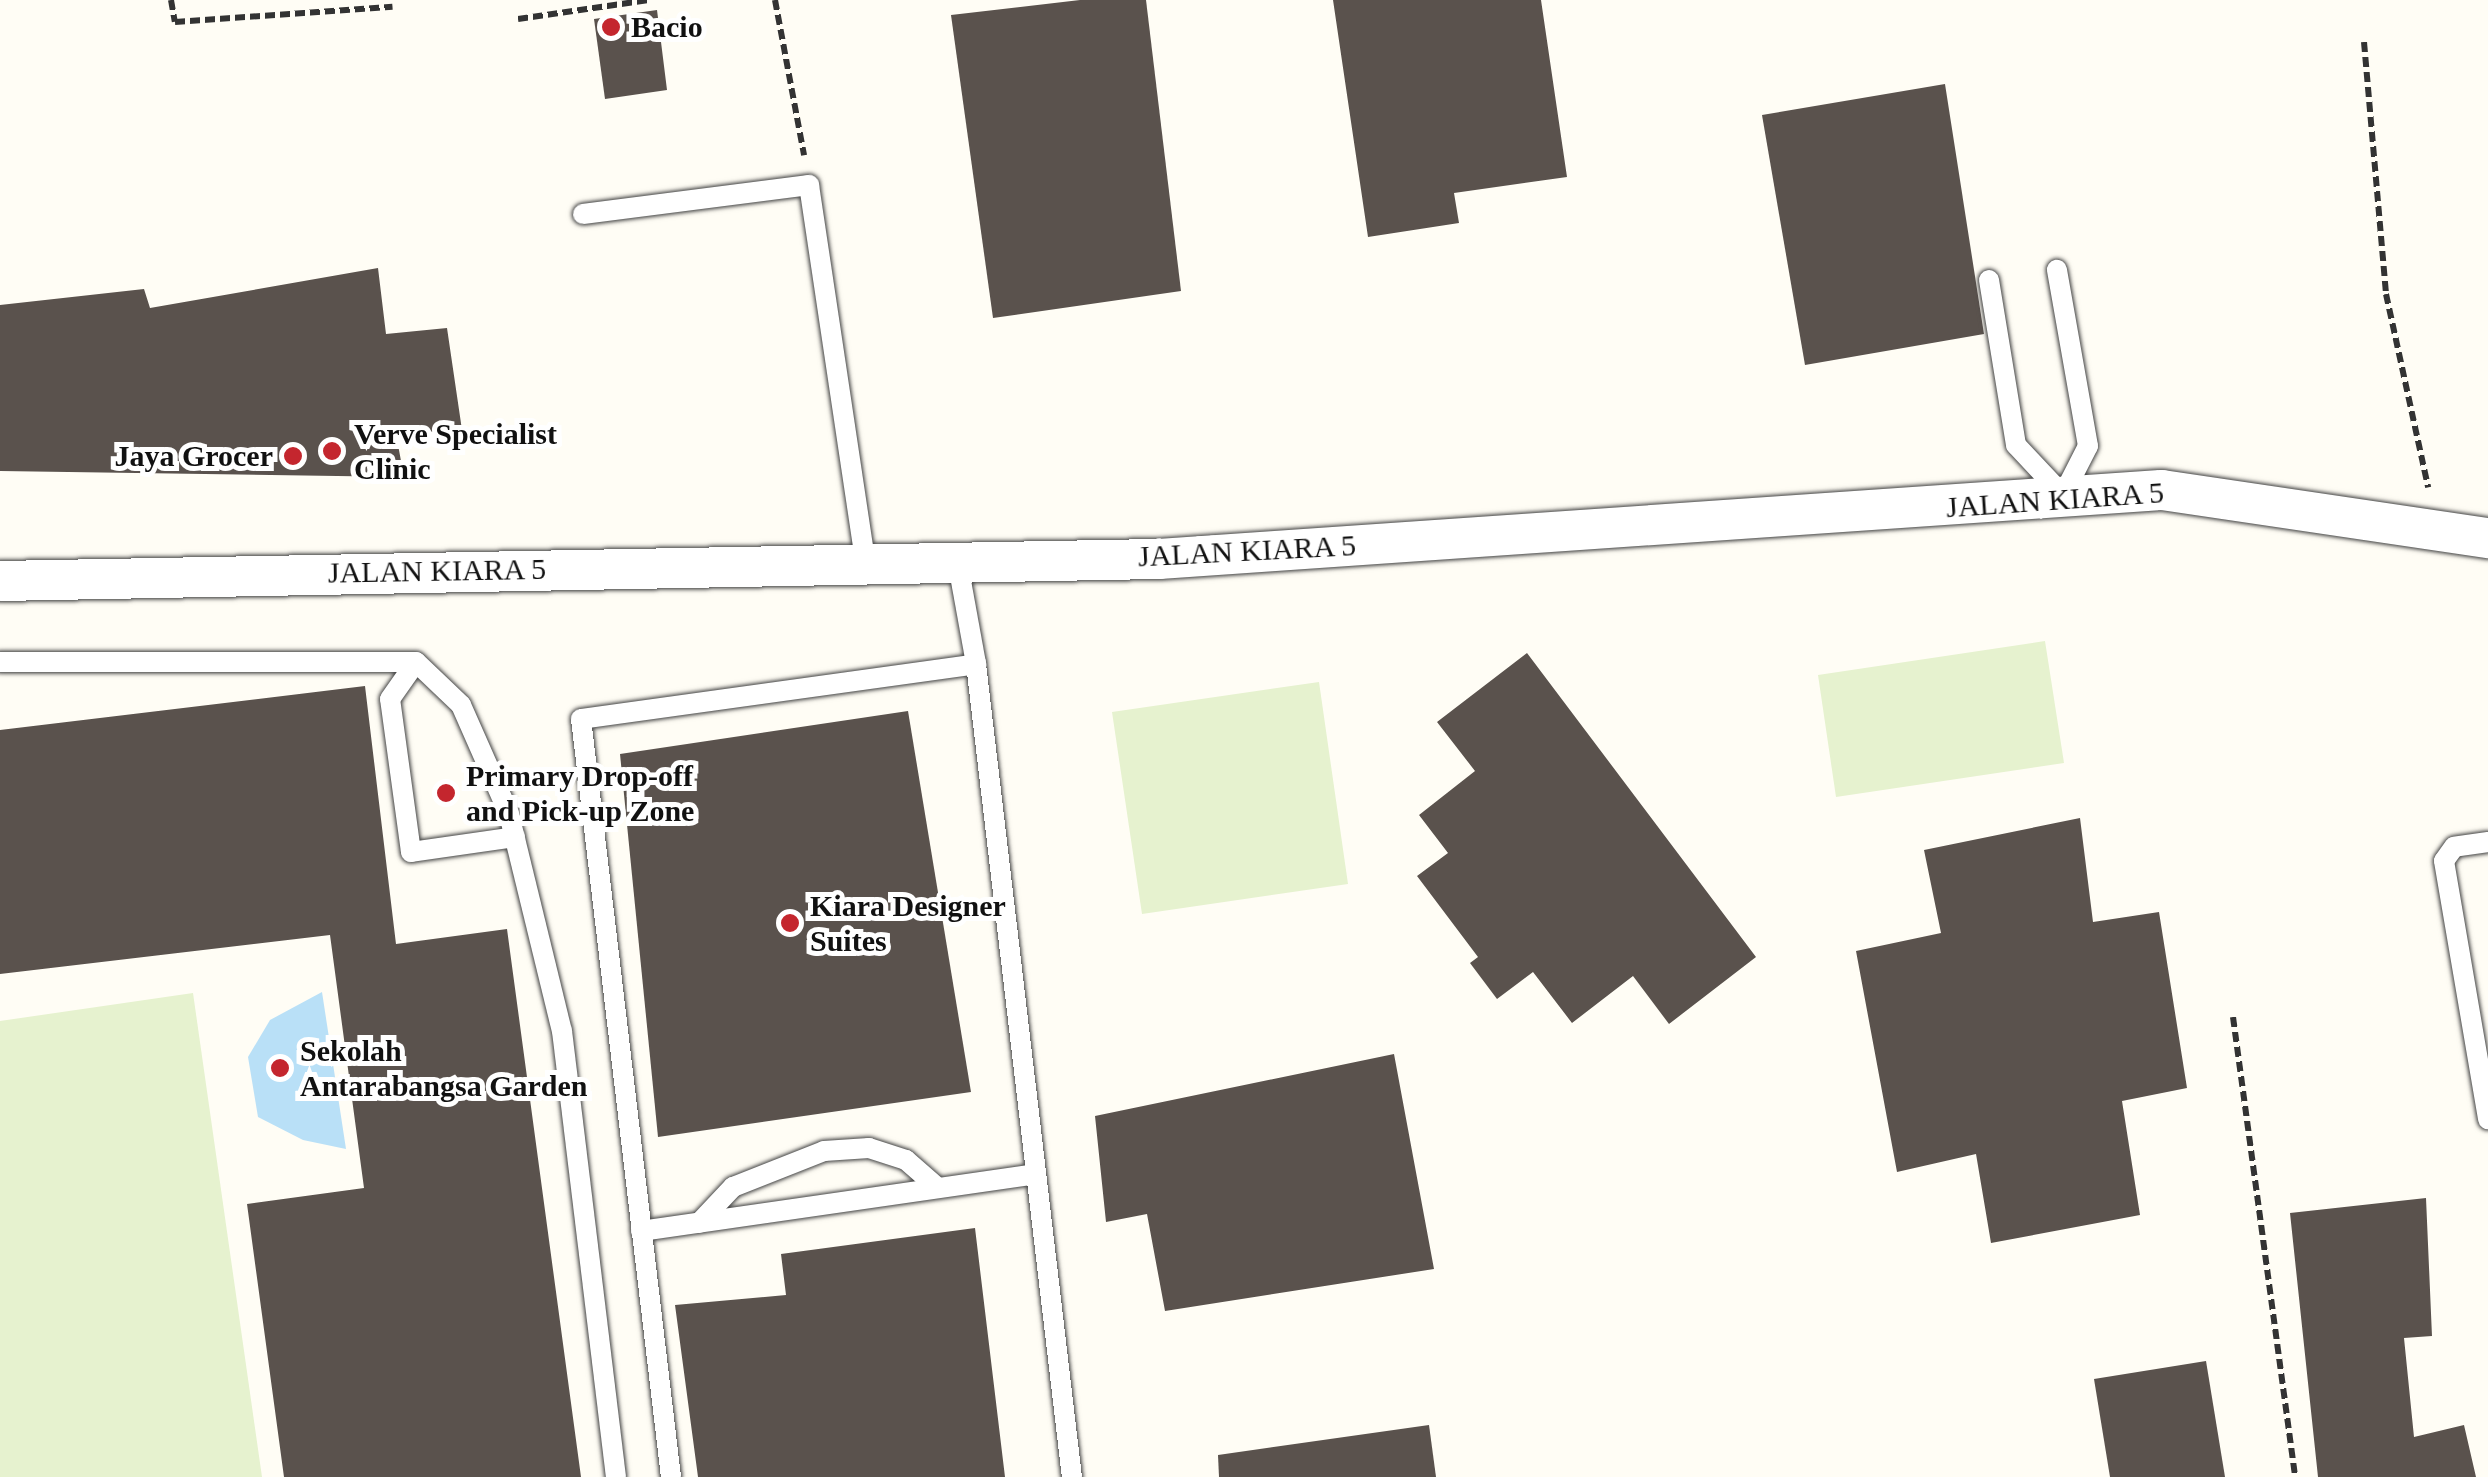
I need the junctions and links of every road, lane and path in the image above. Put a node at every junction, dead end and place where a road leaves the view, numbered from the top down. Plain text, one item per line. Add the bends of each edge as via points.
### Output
1 (171, 0) edge
2 (649, 0) edge
3 (774, 0) edge
4 (392, 7) dead end
5 (518, 20) dead end
6 (2364, 42) dead end
7 (809, 186) junction
8 (584, 214) dead end
9 (2057, 270) dead end
10 (1989, 280) dead end
11 (2063, 494) junction
12 (2437, 527) junction
13 (2488, 538) edge
14 (957, 559) junction
15 (865, 562) junction
16 (0, 581) edge
17 (0, 662) edge
18 (416, 662) junction
19 (976, 664) junction
20 (515, 838) junction
21 (2488, 842) edge
22 (2233, 1018) dead end
23 (2488, 1119) edge
24 (1035, 1174) junction
25 (936, 1187) junction
26 (699, 1223) junction
27 (641, 1231) junction
28 (616, 1477) edge
29 (671, 1477) edge
30 (1072, 1477) edge
31 (2296, 1477) edge

1 - 4 path via 175,22
2 - 5 path
3 - 7 path
6 - 12 path via 2386,294
7 - 8 lane
7 - 15 lane
9 - 11 lane via 2088,446
10 - 11 lane via 2016,446
11 - 12 street, JALAN KIARA 5 via 2162,490
11 - 14 street, JALAN KIARA 5 via 1158,558
12 - 13 street, JALAN KIARA 5
14 - 15 street, JALAN KIARA 5
14 - 19 lane
15 - 16 street, JALAN KIARA 5
17 - 18 lane
18 - 20 lane via 461,705
18 - 20 lane via 390,700 411,852
19 - 24 lane
19 - 27 lane via 581,718
20 - 28 lane via 562,1031
21 - 23 lane via 2454,847 2444,861
22 - 31 path
24 - 25 lane
24 - 30 lane
25 - 26 lane
25 - 26 lane via 906,1160 869,1148 824,1151 733,1187
26 - 27 lane
27 - 29 lane

